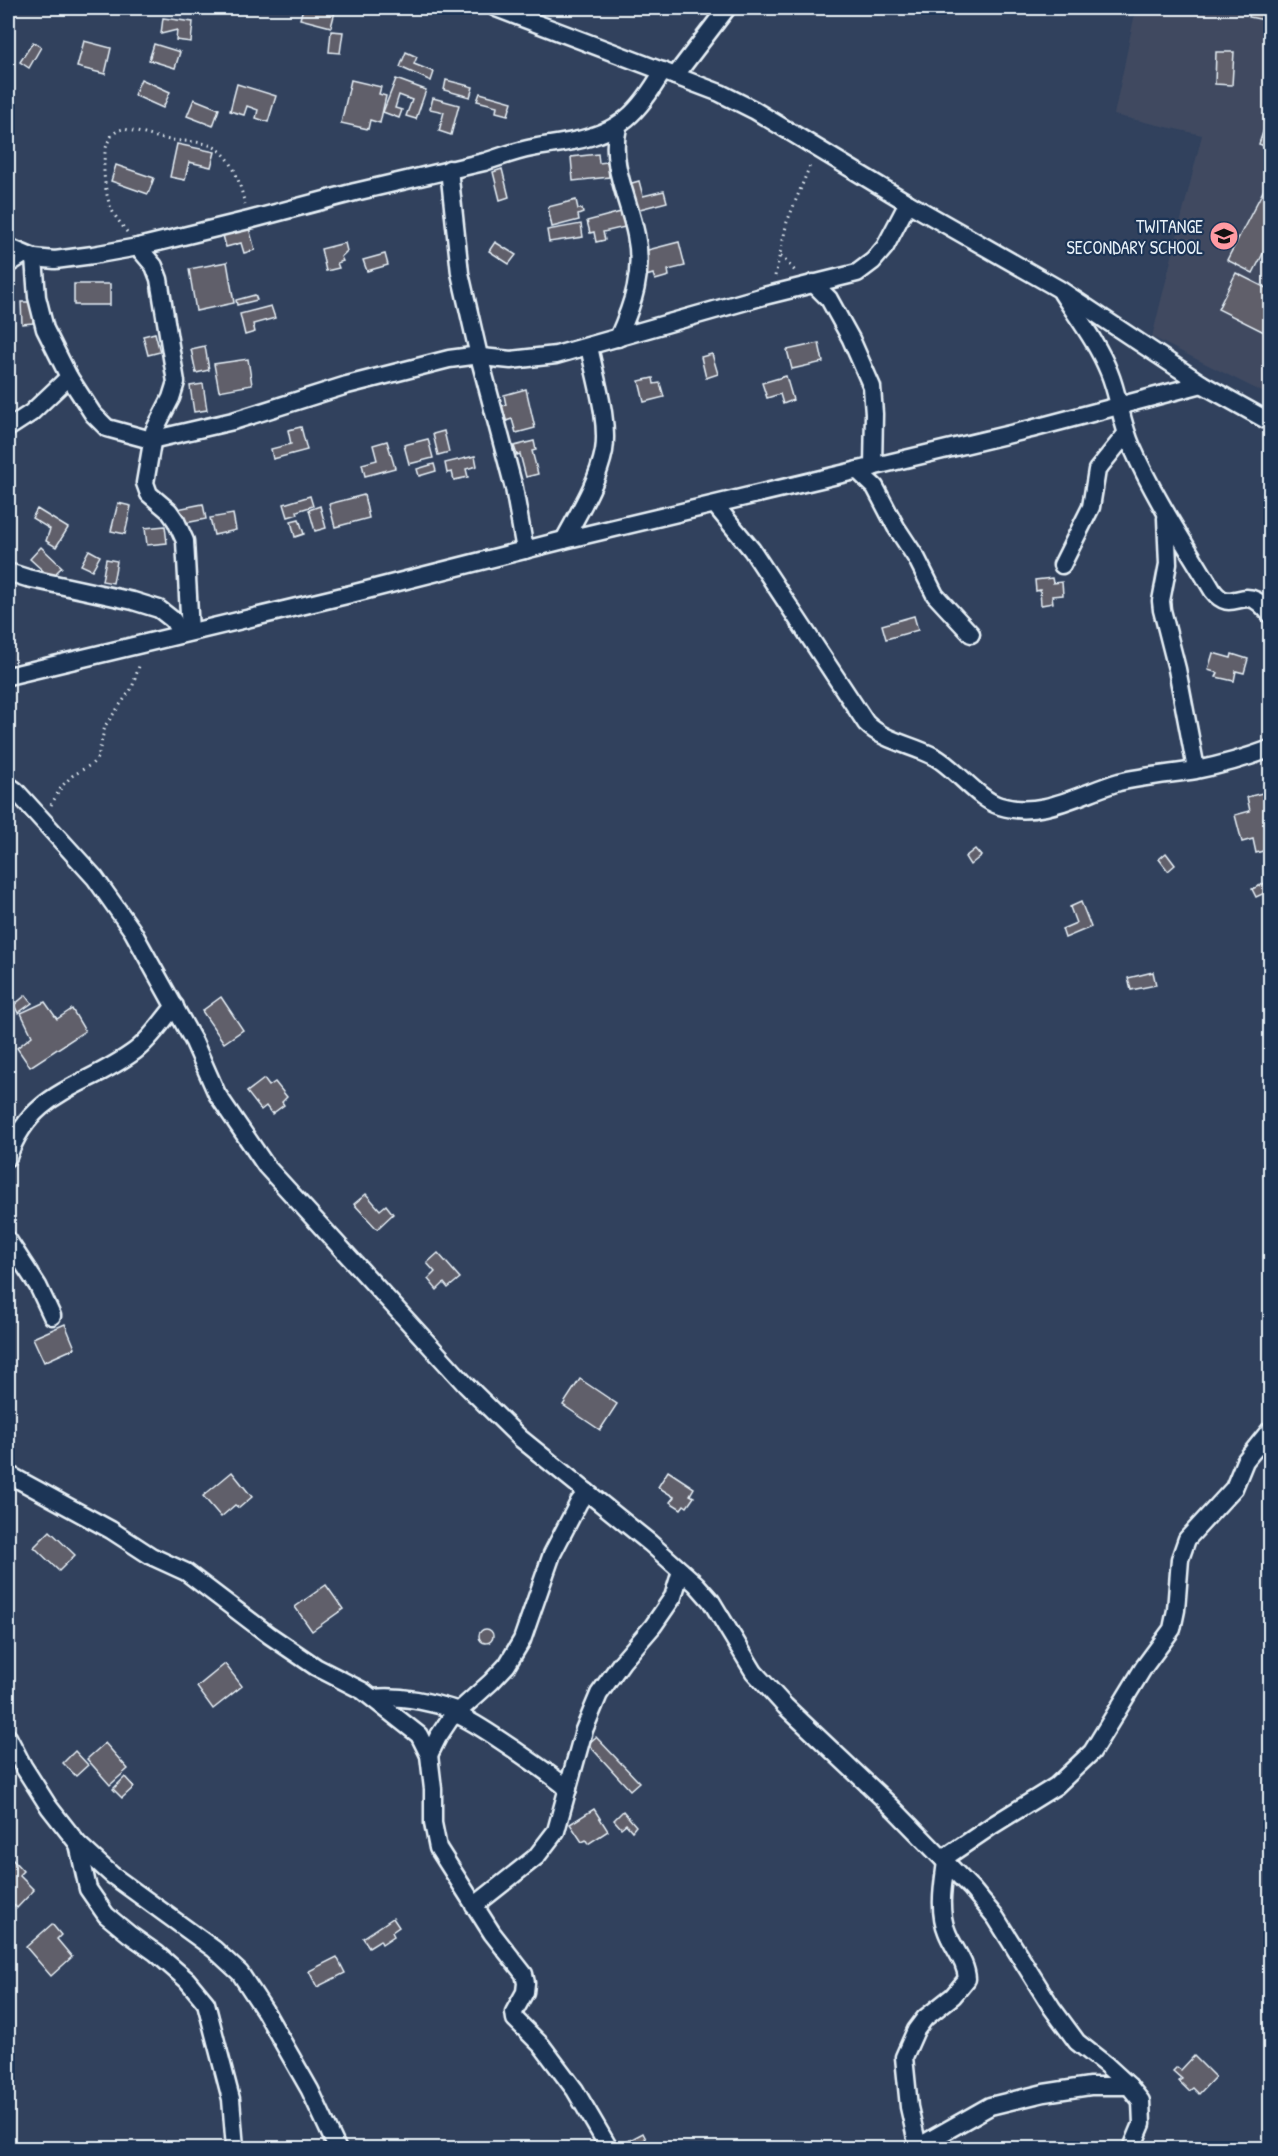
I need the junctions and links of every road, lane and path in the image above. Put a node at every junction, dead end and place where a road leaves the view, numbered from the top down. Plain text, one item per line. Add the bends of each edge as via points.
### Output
1 (496, 8) edge
2 (727, 8) edge
3 (669, 73) junction
4 (618, 127) junction
5 (818, 148) junction
6 (449, 170) junction
7 (908, 203) junction
8 (249, 220) junction
9 (8, 247) edge
10 (138, 247) junction
11 (30, 258) junction
12 (8, 269) edge
13 (813, 283) junction
14 (1059, 289) junction
15 (764, 296) junction
16 (618, 338) junction
17 (589, 346) junction
18 (478, 356) junction
19 (69, 376) junction
20 (1202, 384) junction
21 (1118, 407) junction
22 (1270, 422) edge
23 (8, 428) edge
24 (1126, 434) junction
25 (151, 441) junction
26 (865, 468) junction
27 (715, 505) junction
28 (1166, 511) junction
29 (564, 540) junction
30 (525, 550) junction
31 (1062, 565) dead end
32 (8, 572) edge
33 (1270, 614) edge
34 (185, 633) junction
35 (971, 634) dead end
36 (144, 643) junction
37 (8, 676) edge
38 (1270, 749) edge
39 (1196, 770) junction
40 (8, 785) edge
41 (46, 827) junction
42 (175, 1006) junction
43 (8, 1157) edge
44 (8, 1240) edge
45 (51, 1316) dead end
46 (1270, 1430) edge
47 (8, 1474) edge
48 (587, 1492) junction
49 (681, 1571) junction
50 (373, 1698) junction
51 (457, 1712) junction
52 (8, 1737) edge
53 (429, 1755) junction
54 (568, 1789) junction
55 (78, 1844) junction
56 (945, 1861) junction
57 (474, 1906) junction
58 (1129, 2086) junction
59 (235, 2148) edge
60 (337, 2148) edge
61 (609, 2148) edge
62 (917, 2148) edge
63 (1132, 2148) edge

1 - 3 street
2 - 3 street
3 - 4 street
3 - 5 street via 754,110
4 - 6 street via 598,136
4 - 16 street via 617,167 637,237 639,260 635,298
5 - 7 street
5 - 15 path via 787,222 775,277
6 - 8 street
6 - 18 street via 460,273
7 - 13 street via 885,247 873,261 857,273
7 - 14 street
8 - 10 street
8 - 10 path via 234,168 216,148 117,129 106,148 105,189 111,208
9 - 11 street
10 - 11 street via 55,260
10 - 25 street via 159,279 176,371 171,398
11 - 12 lane
11 - 19 street via 45,329
13 - 15 street
13 - 26 street via 829,299 872,387 874,414
14 - 20 street
14 - 21 street via 1098,350 1110,374
15 - 16 street
16 - 17 street
17 - 18 street via 533,359
17 - 29 street via 605,430 604,451
18 - 25 street via 377,377 233,421
18 - 30 street via 514,488
19 - 23 street via 31,413
19 - 25 street via 100,423 119,433
20 - 21 street
20 - 22 street
21 - 24 street
21 - 26 street
24 - 28 street
24 - 31 street via 1097,470 1091,507
25 - 34 street via 146,490 169,511 184,542
26 - 27 street
26 - 35 street via 935,595
27 - 29 street
27 - 39 street via 752,550 866,723 885,737 937,758 997,806 1013,810 1038,808 1119,782
28 - 33 street via 1217,596 1227,602 1257,600
28 - 39 street via 1168,564 1162,610
29 - 30 street
30 - 34 street
32 - 34 street via 159,609
34 - 36 street
36 - 37 street
36 - 41 path via 132,688 105,726 98,757 62,786 48,813
38 - 39 street
40 - 41 street
41 - 42 street via 95,878 132,930
42 - 43 street via 136,1051 36,1110 22,1126
42 - 48 street via 217,1094 266,1166 466,1385 520,1438
44 - 45 street via 38,1286
46 - 56 street via 1245,1461 1234,1488 1187,1539 1180,1558 1172,1629 1092,1752 1056,1786
47 - 50 street via 186,1572 269,1635
48 - 49 street
48 - 51 street via 552,1554 522,1640 507,1665
49 - 54 street via 673,1597 599,1694 584,1730
49 - 56 street via 711,1601 754,1672
50 - 51 street via 414,1699
50 - 53 street via 419,1735
51 - 53 street
51 - 54 street
52 - 55 street via 49,1807
53 - 57 street via 438,1848
54 - 57 street via 556,1831 536,1857
55 - 59 street via 88,1889 106,1915 179,1973 206,2003 231,2099
55 - 60 street via 112,1875 214,1949 240,1973 310,2090
56 - 58 street via 996,1918 1077,2042
56 - 62 street via 943,1915 967,1979 916,2030 904,2057
57 - 61 street via 524,1974 525,1992 514,2012 515,2019 542,2046 575,2090
58 - 62 street via 1090,2086 990,2106
58 - 63 street via 1141,2102 1142,2124

